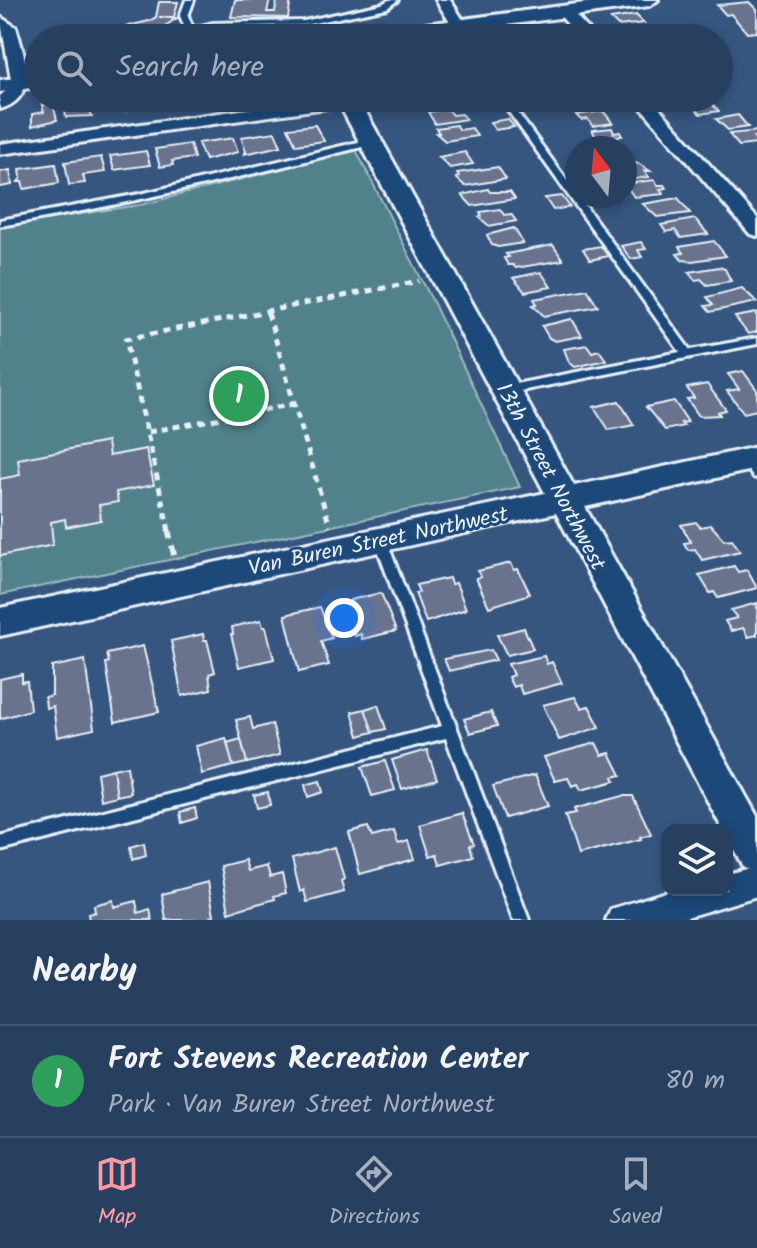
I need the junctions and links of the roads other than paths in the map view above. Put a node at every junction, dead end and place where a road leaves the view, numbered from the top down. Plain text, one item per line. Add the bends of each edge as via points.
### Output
1 (190, 0) edge
2 (394, 0) edge
3 (443, 0) edge
4 (649, 0) edge
5 (565, 12) junction
6 (0, 22) edge
7 (188, 24) edge
8 (228, 24) edge
9 (458, 24) edge
10 (474, 24) edge
11 (576, 24) edge
12 (7, 46) edge
13 (19, 84) edge
14 (0, 104) edge
15 (257, 112) edge
16 (354, 112) edge
17 (513, 112) edge
18 (653, 112) edge
19 (371, 142) junction
20 (0, 149) edge
21 (0, 223) edge
22 (757, 230) edge
23 (757, 341) edge
24 (687, 354) junction
25 (505, 390) junction
26 (754, 464) edge
27 (565, 500) junction
28 (380, 539) junction
29 (0, 622) edge
30 (451, 730) junction
31 (0, 844) edge
32 (757, 854) edge
33 (757, 881) edge
34 (733, 888) edge
35 (706, 896) edge
36 (521, 920) edge
37 (623, 920) edge

1 - 7 lane via 184,16
2 - 8 lane via 304,23
3 - 9 street
4 - 5 street
5 - 10 street
5 - 11 street
6 - 12 street via 8,27
12 - 13 street
13 - 14 street
15 - 20 street
16 - 19 street, 13th Street Northwest
17 - 24 lane
18 - 22 street
19 - 21 lane via 172,191
19 - 25 street, 13th Street Northwest
23 - 24 lane
24 - 25 lane
25 - 27 street, 13th Street Northwest
26 - 27 street, Van Buren Street Northwest
27 - 28 street, Van Buren Street Northwest
27 - 32 street, 13th Street Northwest
28 - 29 street, Van Buren Street Northwest
28 - 30 lane
30 - 31 lane
30 - 36 lane
33 - 34 street
35 - 37 street

